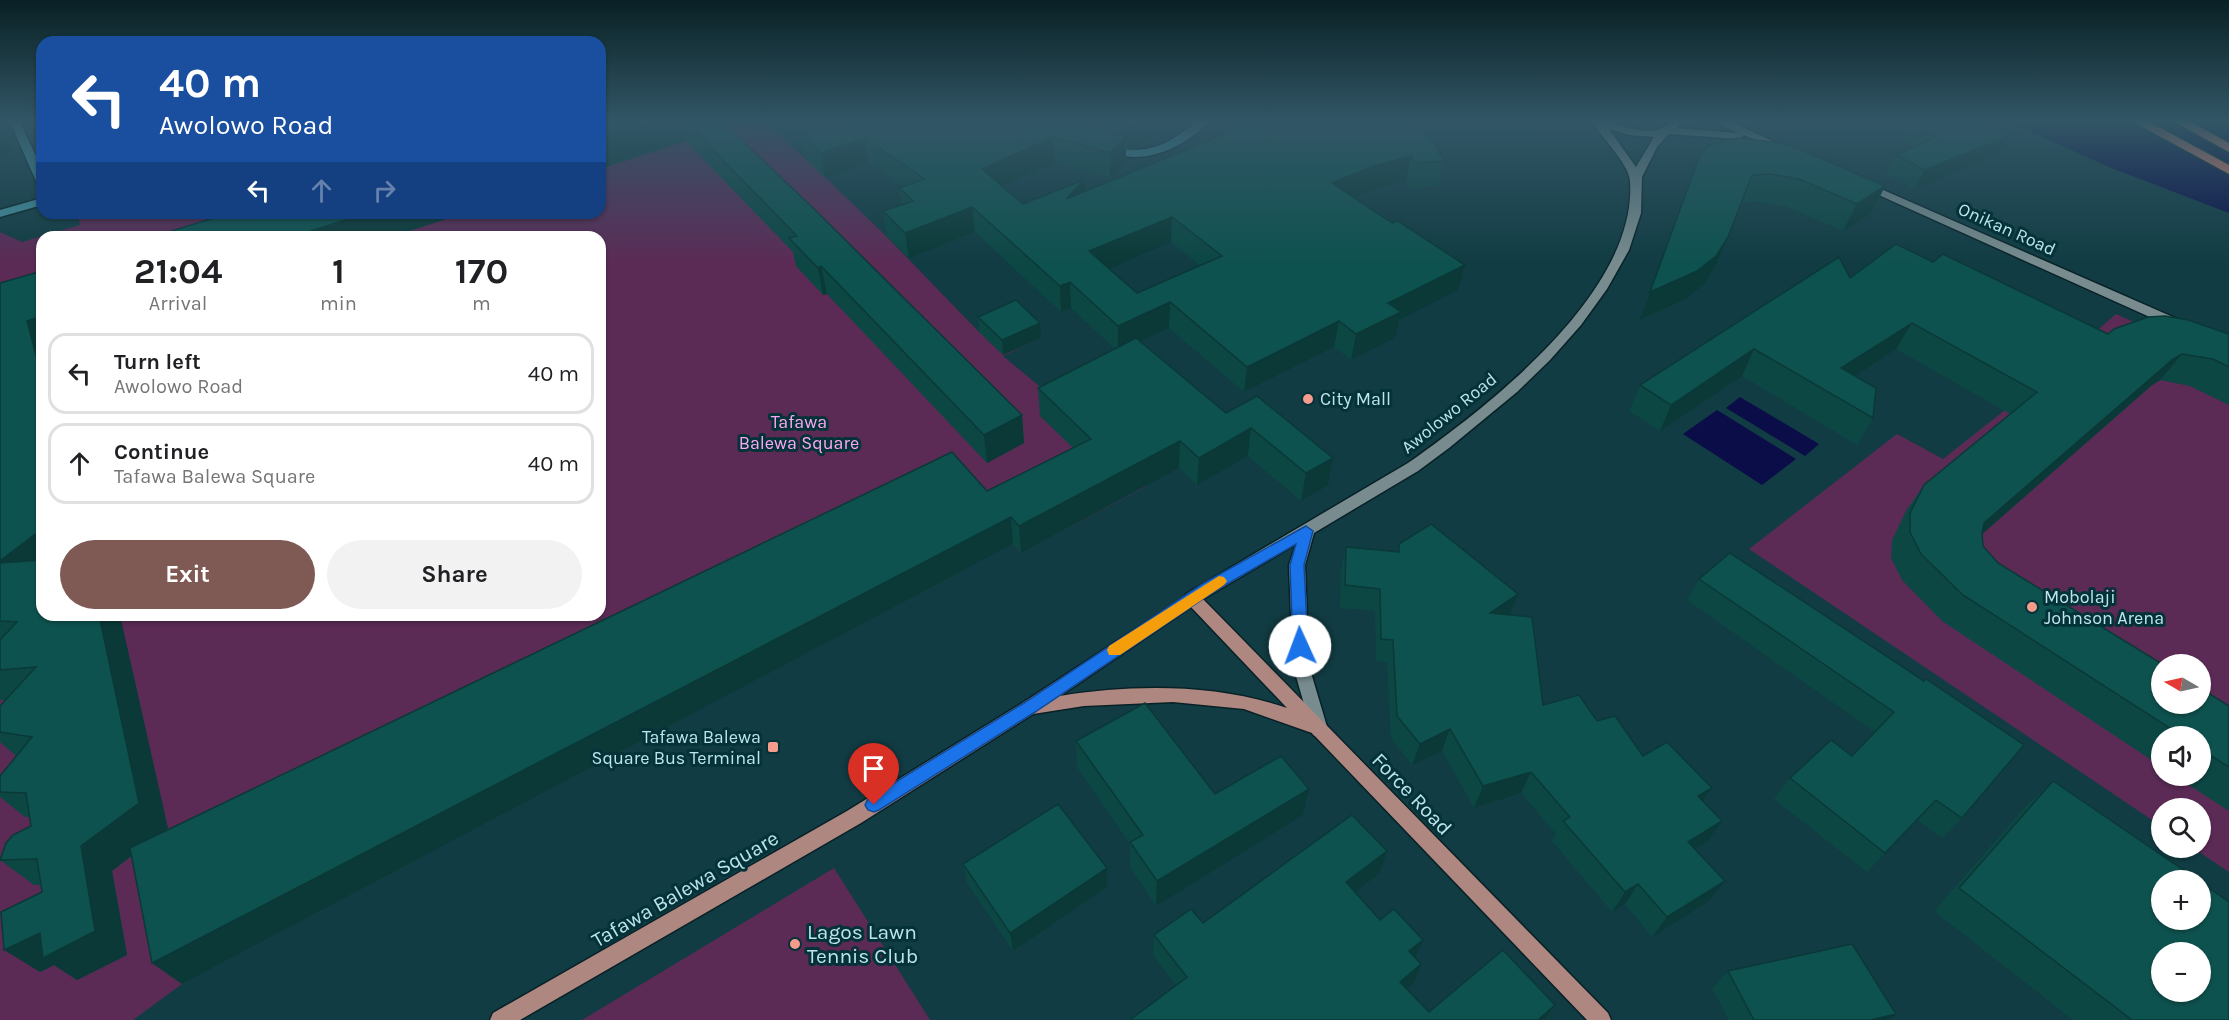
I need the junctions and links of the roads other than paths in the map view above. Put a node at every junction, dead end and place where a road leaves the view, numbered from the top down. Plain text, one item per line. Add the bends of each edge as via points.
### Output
1 (1630, 168) edge
2 (1642, 168) edge
3 (1636, 177) junction
4 (1858, 182) edge
5 (36, 203) edge
6 (0, 214) edge
7 (2185, 328) edge
8 (1306, 531) junction
9 (1192, 598) junction
10 (1030, 707) junction
11 (1319, 729) junction
12 (500, 1020) edge
13 (1601, 1020) edge

1 - 3 main road
2 - 3 main road
3 - 8 main road, Awolowo Road via 1635,212 1624,245 1609,276 1562,341 1440,448
4 - 7 main road, Onikan Road
5 - 6 street
8 - 9 main road, Awolowo Road
8 - 11 main road via 1297,565 1301,666
9 - 10 main road, Tafawa Balewa Square
9 - 11 main road, Force Road
10 - 11 main road via 1084,699 1173,695 1244,702
10 - 12 main road, Tafawa Balewa Square via 854,817
11 - 13 main road, Force Road

